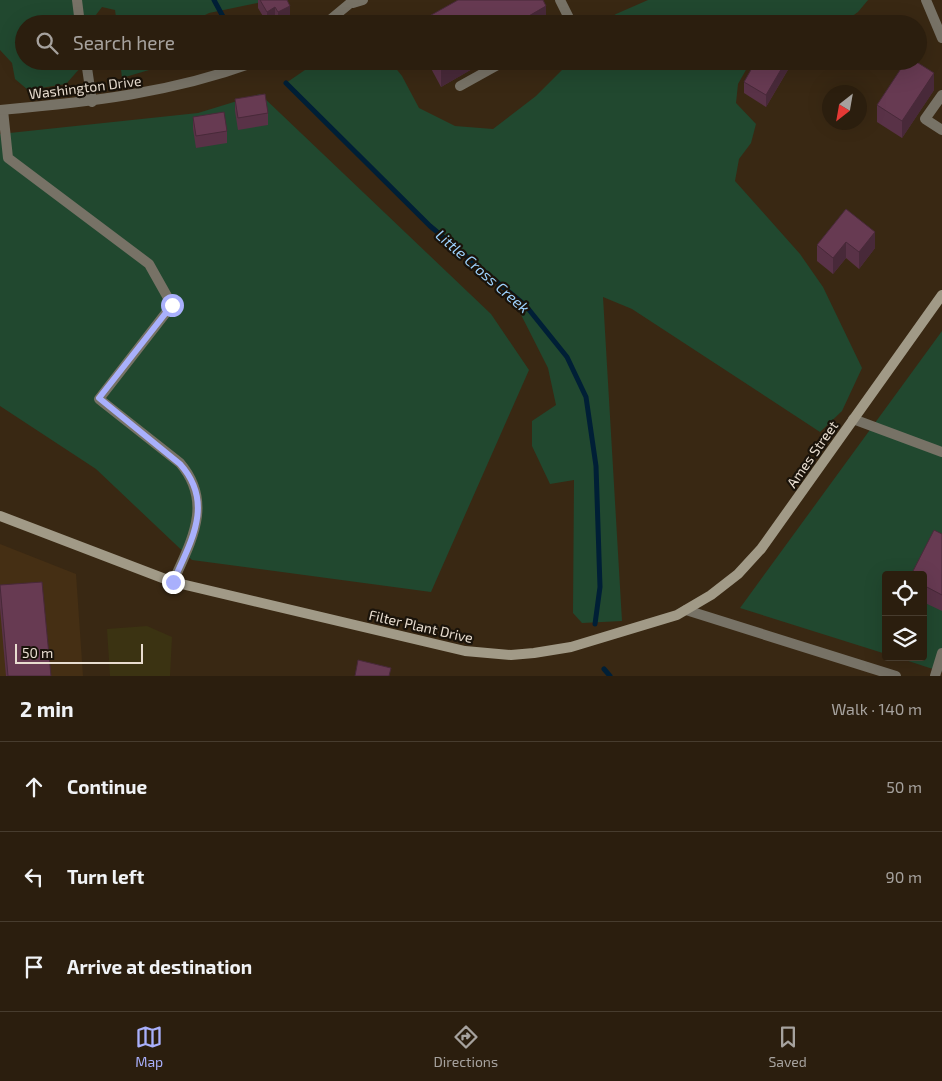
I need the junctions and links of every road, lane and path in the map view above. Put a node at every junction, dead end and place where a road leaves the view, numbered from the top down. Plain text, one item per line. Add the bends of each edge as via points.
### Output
1 (77, 0) edge
2 (560, 0) edge
3 (926, 0) edge
4 (357, 1) edge
5 (79, 15) edge
6 (338, 15) edge
7 (568, 15) edge
8 (942, 38) edge
9 (87, 70) edge
10 (230, 70) edge
11 (489, 70) edge
12 (460, 86) dead end
13 (942, 95) edge
14 (92, 102) junction
15 (2, 110) edge
16 (942, 130) edge
17 (942, 295) edge
18 (853, 419) junction
19 (942, 452) edge
20 (0, 516) edge
21 (173, 582) junction
22 (686, 610) junction
23 (942, 653) edge
24 (896, 676) edge
25 (935, 676) edge

1 - 5 street
2 - 7 street
3 - 8 street
4 - 6 street
9 - 14 street
10 - 14 street, Washington Drive via 180,86
11 - 12 street
13 - 16 street via 925,119
14 - 15 street, Washington Drive
15 - 21 street via 8,158 149,264 172,305 99,398 191,476 196,489 197,521
17 - 18 street, Ames Street
18 - 19 street
18 - 22 street, Ames Street via 761,549 738,574
20 - 21 street, Filter Plant Drive
21 - 22 street, Filter Plant Drive via 464,651 511,655 571,647
22 - 24 street
23 - 25 street

